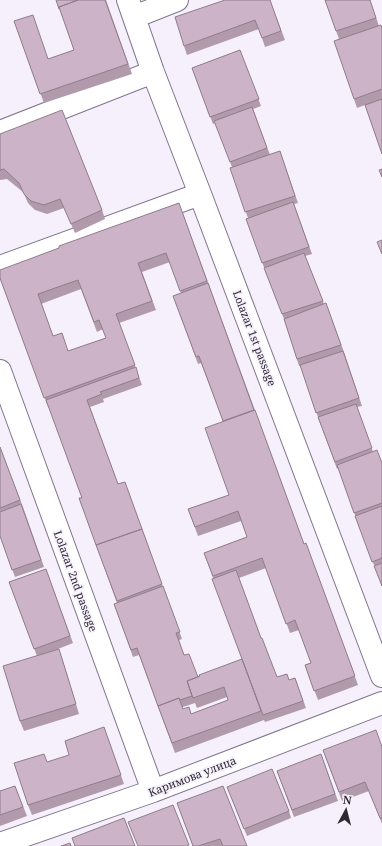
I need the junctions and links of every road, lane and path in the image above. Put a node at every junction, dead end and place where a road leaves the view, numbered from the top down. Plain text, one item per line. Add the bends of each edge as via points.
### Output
1 (177, 0) edge
2 (131, 8) edge
3 (153, 72) junction
4 (0, 132) edge
5 (200, 194) junction
6 (0, 267) edge
7 (0, 371) edge
8 (382, 676) edge
9 (382, 703) edge
10 (153, 791) junction
11 (0, 844) edge

1 - 2 street
2 - 3 street, Lolazar 1st passage
3 - 4 street
3 - 5 street, Lolazar 1st passage
5 - 6 street
5 - 8 street, Lolazar 1st passage
7 - 10 street, Lolazar 2nd passage
9 - 10 street, Каримова улица
10 - 11 street, Каримова улица

